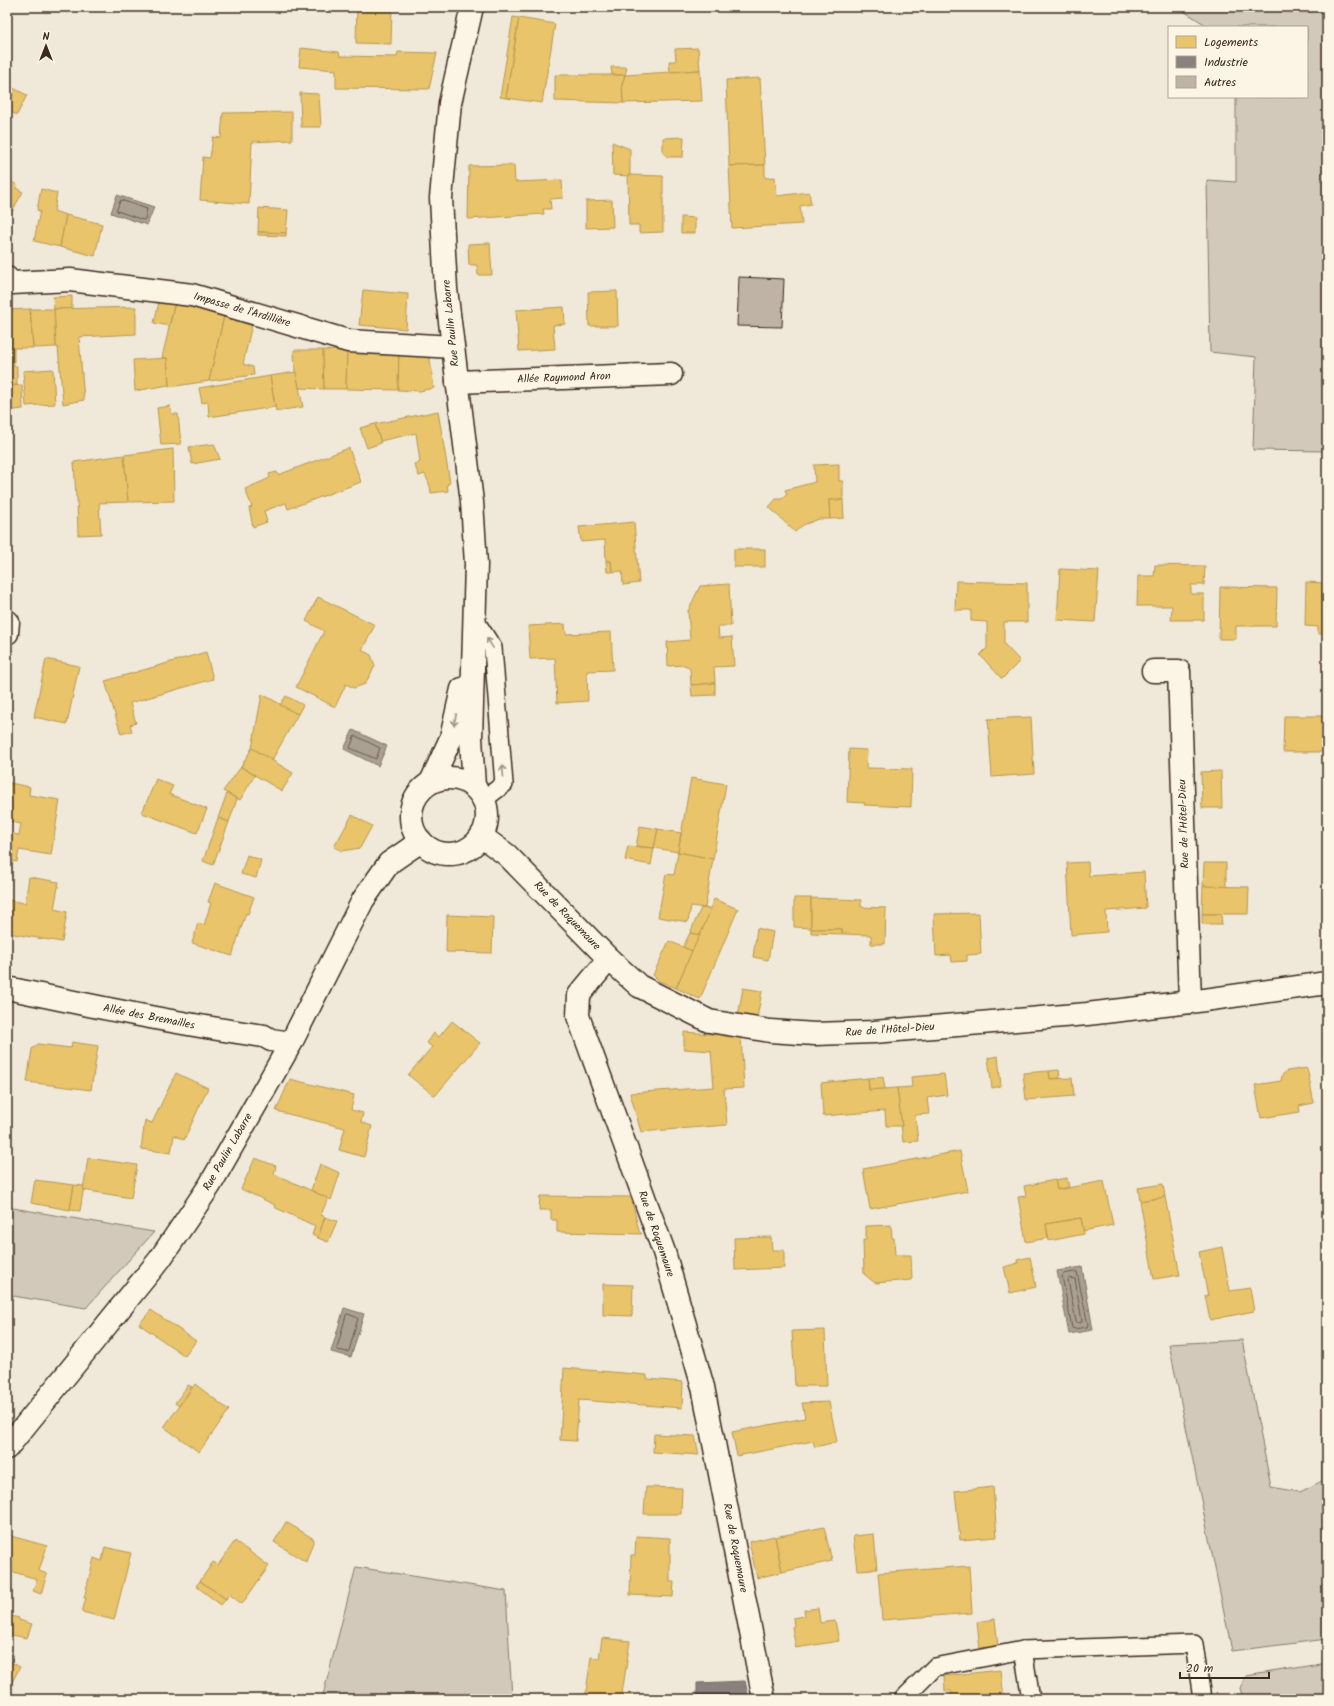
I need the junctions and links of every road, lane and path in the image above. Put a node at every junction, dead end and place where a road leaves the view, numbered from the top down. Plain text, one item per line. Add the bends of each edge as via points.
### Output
1 (472, 7) edge
2 (7, 278) edge
3 (453, 347) junction
4 (671, 374) dead end
5 (457, 382) junction
6 (474, 631) junction
7 (1153, 671) dead end
8 (432, 782) junction
9 (478, 793) junction
10 (481, 836) junction
11 (420, 841) junction
12 (609, 959) junction
13 (1327, 983) edge
14 (7, 988) edge
15 (1190, 1002) junction
16 (291, 1043) junction
17 (7, 1448) edge
18 (1023, 1650) junction
19 (764, 1699) edge
20 (903, 1699) edge
21 (1031, 1699) edge
22 (1202, 1699) edge

1 - 3 street, Rue Paulin Labarre via 450,103 441,198 446,289
2 - 3 street, Impasse de l'Ardillière via 12,283 70,280 192,295 348,341
3 - 5 street, Rue Paulin Labarre
4 - 5 street, Allée Raymond Aron
5 - 6 street, Rue Paulin Labarre via 472,502 476,564
6 -> 8 street via 451,738
6 - 9 street via 471,738
9 -> 6 lane via 504,784 493,648
7 - 15 street, Rue de l'Hôtel-Dieu via 1179,671
8 - 9 street via 442,778 453,778 464,781
8 - 11 street via 415,798 412,809 411,820
9 - 10 street via 486,812 486,824
10 - 11 street via 464,850 452,853 440,852
10 - 12 street, Rue de Roquemaure via 507,855
11 - 16 street, Rue Paulin Labarre via 389,863 363,900
12 - 15 street, Rue de l'Hôtel-Dieu via 639,986 709,1021 770,1031 815,1034 874,1032 1087,1014
12 - 19 street, Rue de Roquemaure via 579,995 578,1016 664,1252 703,1388
13 - 15 street, Rue de l'Hôtel-Dieu
14 - 16 street, Allée des Bremailles
16 - 17 street, Rue Paulin Labarre via 210,1186 160,1259
18 - 20 lane via 935,1667
18 - 21 lane
18 - 22 lane via 1194,1644

